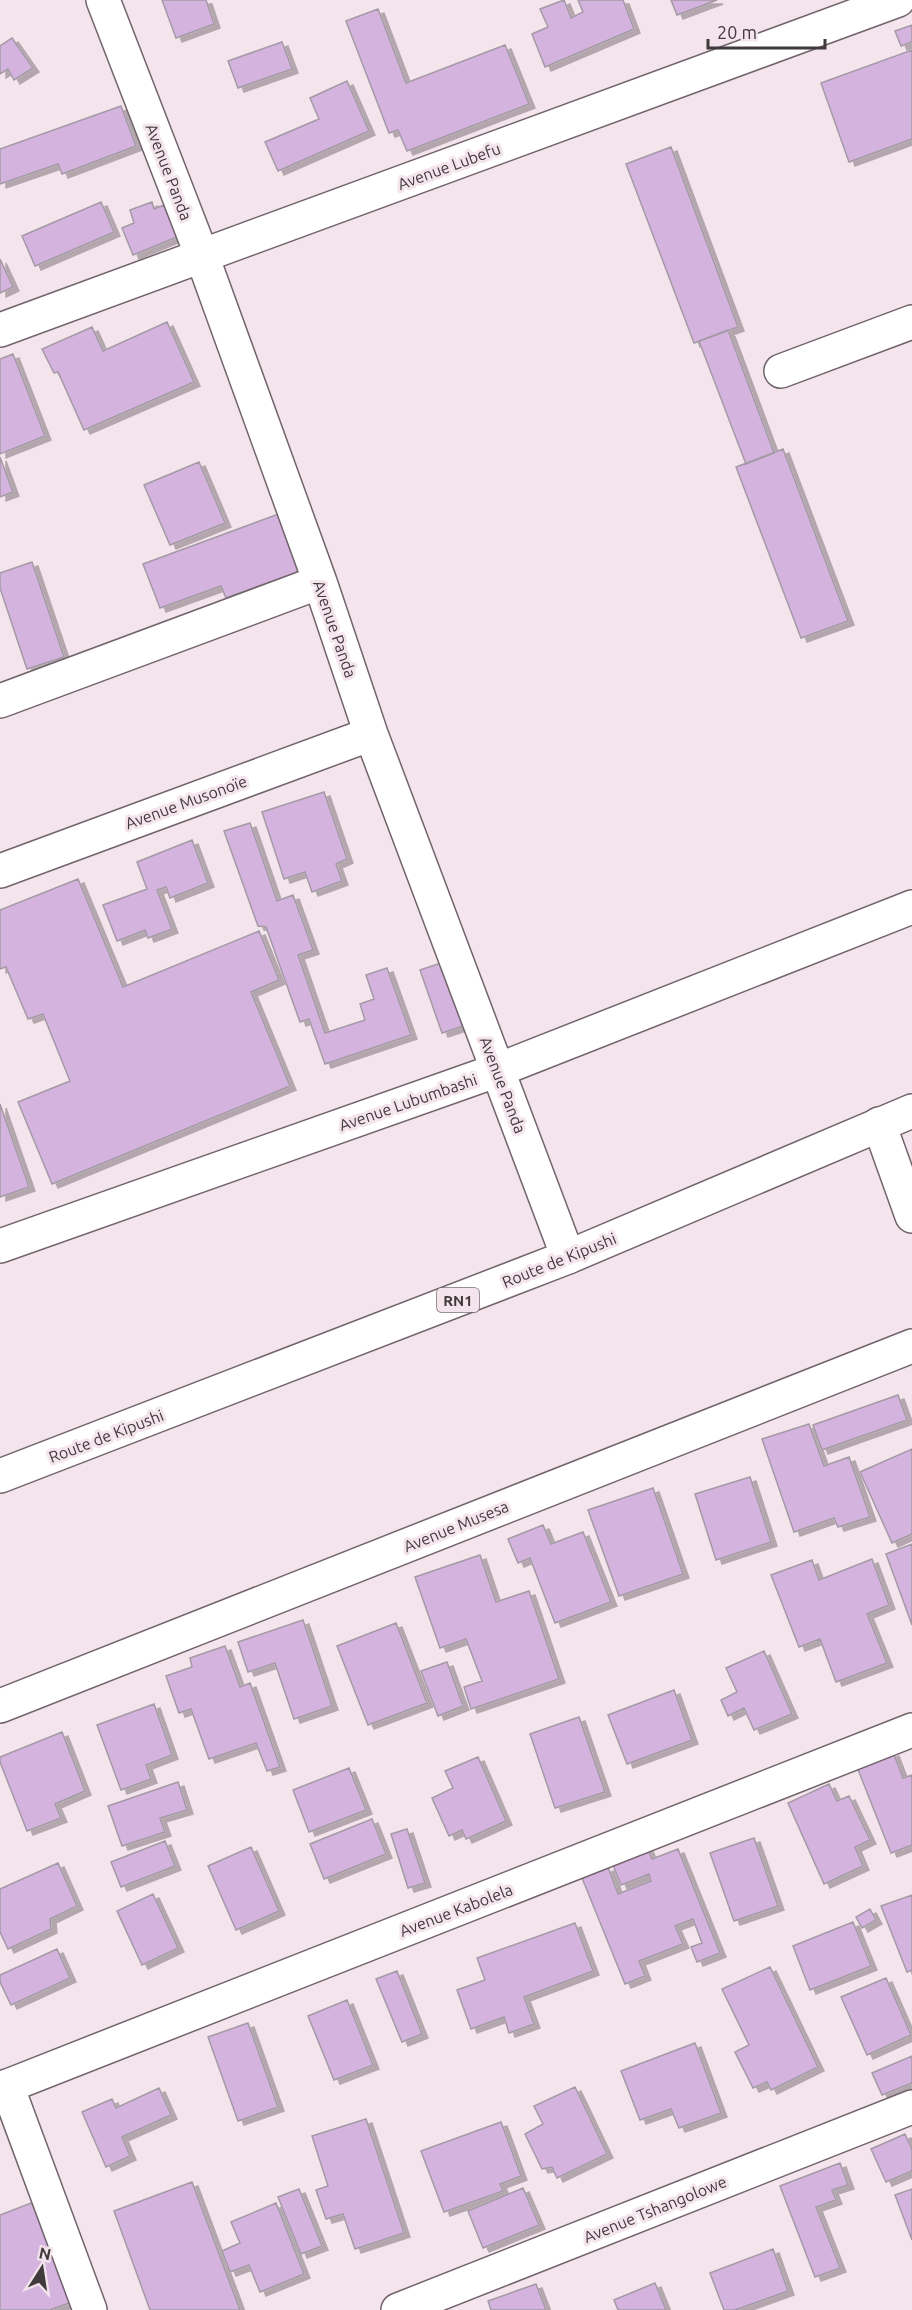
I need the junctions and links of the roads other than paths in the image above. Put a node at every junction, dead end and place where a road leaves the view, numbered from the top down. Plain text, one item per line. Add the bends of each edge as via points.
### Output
1 (103, 0) edge
2 (898, 0) edge
3 (850, 9) edge
4 (202, 256) junction
5 (912, 322) edge
6 (0, 330) edge
7 (781, 371) dead end
8 (320, 582) junction
9 (0, 701) edge
10 (371, 734) junction
11 (0, 871) edge
12 (912, 907) edge
13 (498, 1070) junction
14 (912, 1111) edge
15 (879, 1124) junction
16 (912, 1216) edge
17 (0, 1246) edge
18 (568, 1257) junction
19 (912, 1346) edge
20 (0, 1476) edge
21 (0, 1706) edge
22 (912, 1730) edge
23 (4, 2088) edge
24 (912, 2107) edge
25 (90, 2310) edge
26 (398, 2310) edge

1 - 4 main road, Avenue Panda
2 - 3 main road, Avenue Lubefu
3 - 4 main road, Avenue Lubefu
4 - 6 main road, Avenue Lubefu
4 - 8 main road, Avenue Panda
5 - 7 main road
8 - 9 main road
8 - 10 main road, Avenue Panda
10 - 11 main road, Avenue Musonoïe
10 - 13 main road, Avenue Panda
12 - 13 main road, Avenue Lubumbashi
13 - 17 main road, Avenue Lubumbashi
13 - 18 main road, Avenue Panda
14 - 15 main road, Route de Kipushi / RN1
15 - 16 main road
15 - 18 main road, Route de Kipushi / RN1
18 - 20 main road, Route de Kipushi / RN1
19 - 21 main road, Avenue Musesa
22 - 23 main road, Avenue Kabolela
23 - 25 main road
24 - 26 main road, Avenue Tshangolowe

